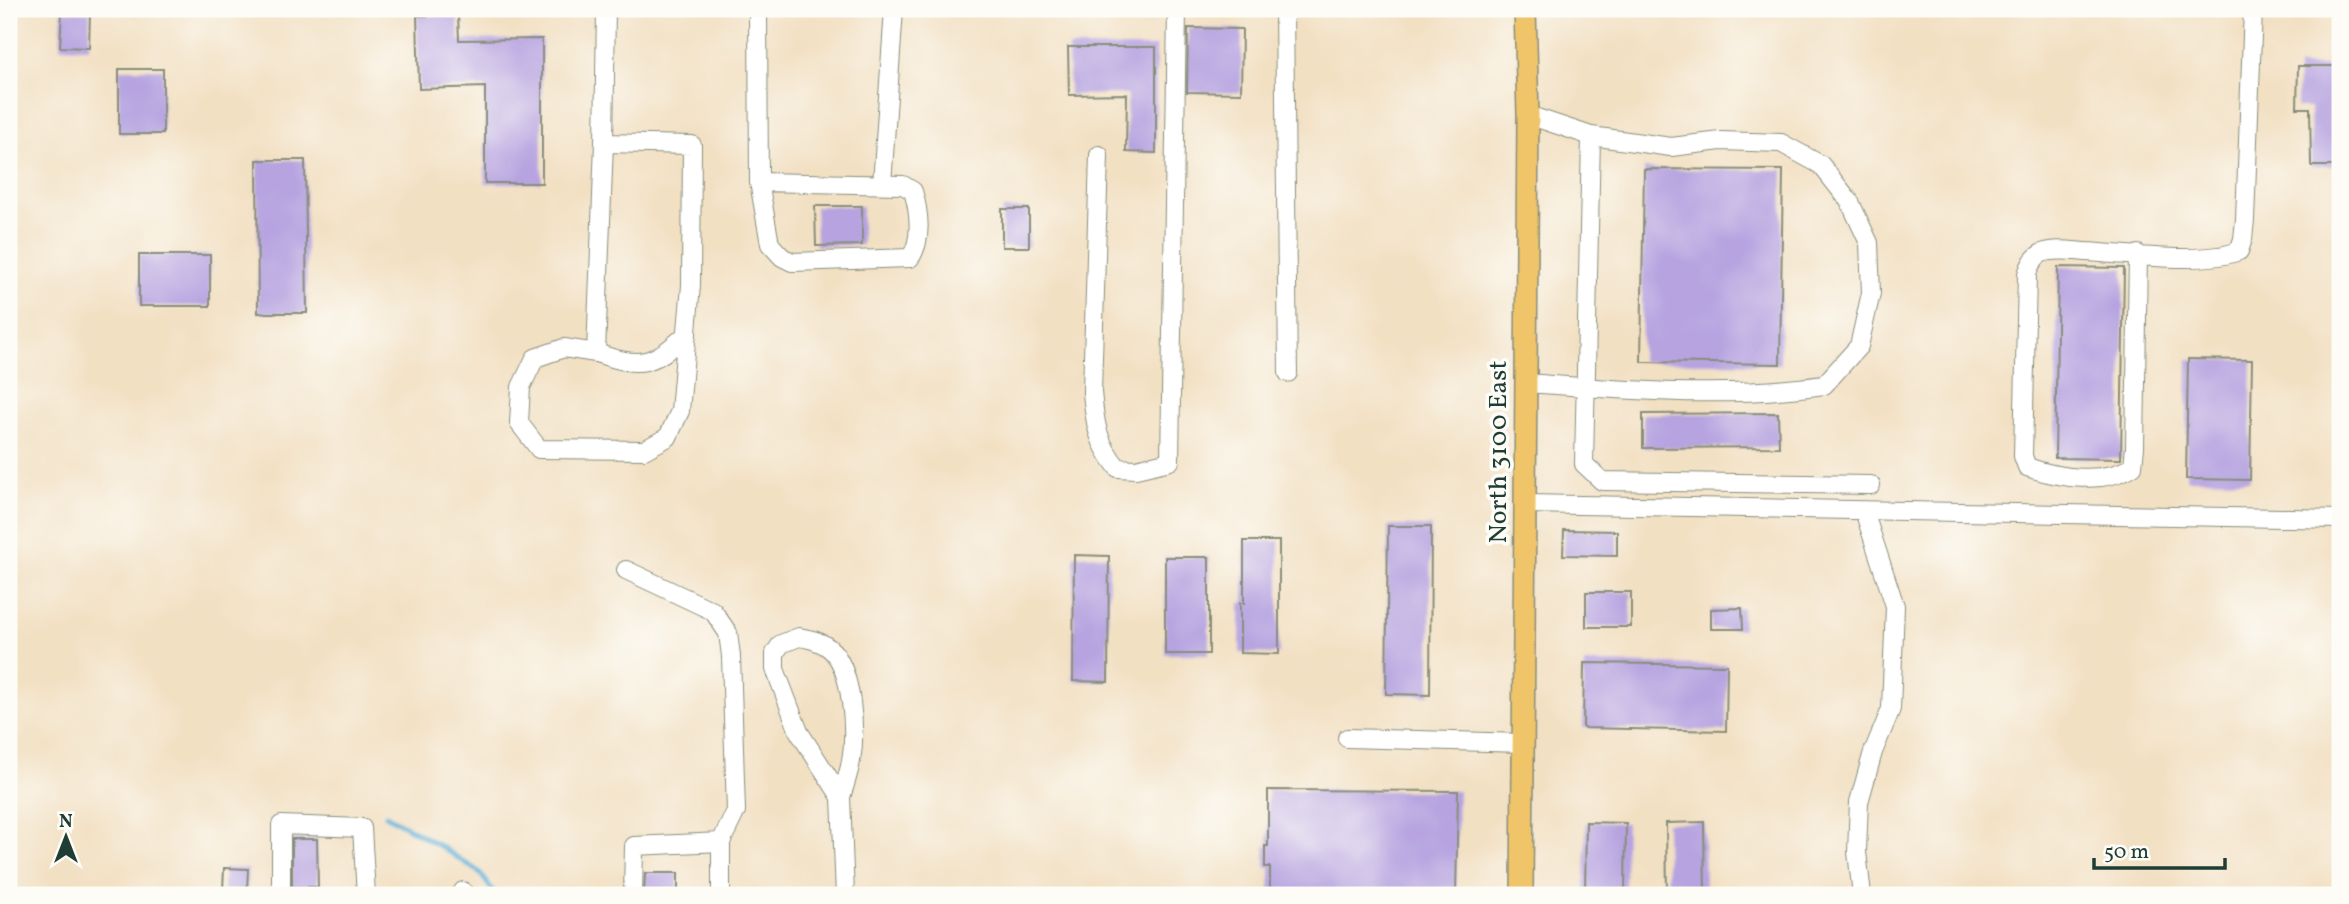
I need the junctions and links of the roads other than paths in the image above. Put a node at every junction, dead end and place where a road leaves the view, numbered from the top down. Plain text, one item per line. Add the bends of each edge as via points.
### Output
1 (606, 9) edge
2 (758, 9) edge
3 (894, 9) edge
4 (1177, 9) edge
5 (1284, 9) edge
6 (1525, 9) edge
7 (2253, 9) edge
8 (1528, 116) junction
9 (1591, 136) junction
10 (604, 143) junction
11 (1099, 156) dead end
12 (759, 182) junction
13 (882, 184) junction
14 (2138, 254) junction
15 (687, 334) junction
16 (596, 353) junction
17 (1287, 373) dead end
18 (1526, 383) junction
19 (1587, 387) junction
20 (1871, 485) dead end
21 (1525, 504) junction
22 (1864, 511) junction
23 (2340, 519) edge
24 (626, 570) dead end
25 (1347, 738) dead end
26 (1523, 743) junction
27 (842, 797) junction
28 (722, 842) junction
29 (281, 895) edge
30 (366, 895) edge
31 (633, 895) edge
32 (721, 895) edge
33 (845, 895) edge
34 (1522, 895) edge
35 (1862, 895) edge

1 - 10 lane
2 - 12 lane
3 - 13 lane
4 - 11 lane via 1170,461 1136,469 1118,468 1104,451 1095,428 1091,391
5 - 17 lane
6 - 8 main road, North 3100 East
7 - 14 lane via 2245,220 2239,251 2205,258
8 - 9 lane
8 - 18 main road, North 3100 East
9 - 19 lane
9 - 19 lane via 1671,147 1721,141 1781,143 1821,164 1850,202 1869,243 1871,293 1859,346 1824,385 1784,391 1700,392
10 - 15 lane via 692,145
10 - 16 lane
12 - 13 lane
12 - 13 lane via 770,244 792,262 910,258 916,249 918,208 913,191 903,185
14 - 14 lane via 2060,250 2032,261 2027,274 2023,456 2028,467 2090,478 2120,474 2133,466
15 - 16 lane via 651,360 627,363
15 - 16 lane via 680,411 668,437 645,450 539,449 519,423 521,387 535,358 564,348
18 - 19 lane
18 - 21 main road, North 3100 East
19 - 20 lane via 1584,464 1602,481
21 - 22 lane
21 - 26 main road, North 3100 East
22 - 23 lane
22 - 35 lane via 1895,606 1891,709 1858,802
24 - 28 lane via 713,611 728,633 736,811
25 - 26 lane
26 - 34 main road, North 3100 East
27 - 27 lane via 799,732 775,669 775,653 781,644 799,637 817,640 831,649 846,674 852,758
27 - 33 lane
28 - 31 lane via 634,846
28 - 32 lane
29 - 30 lane via 282,825 362,828

